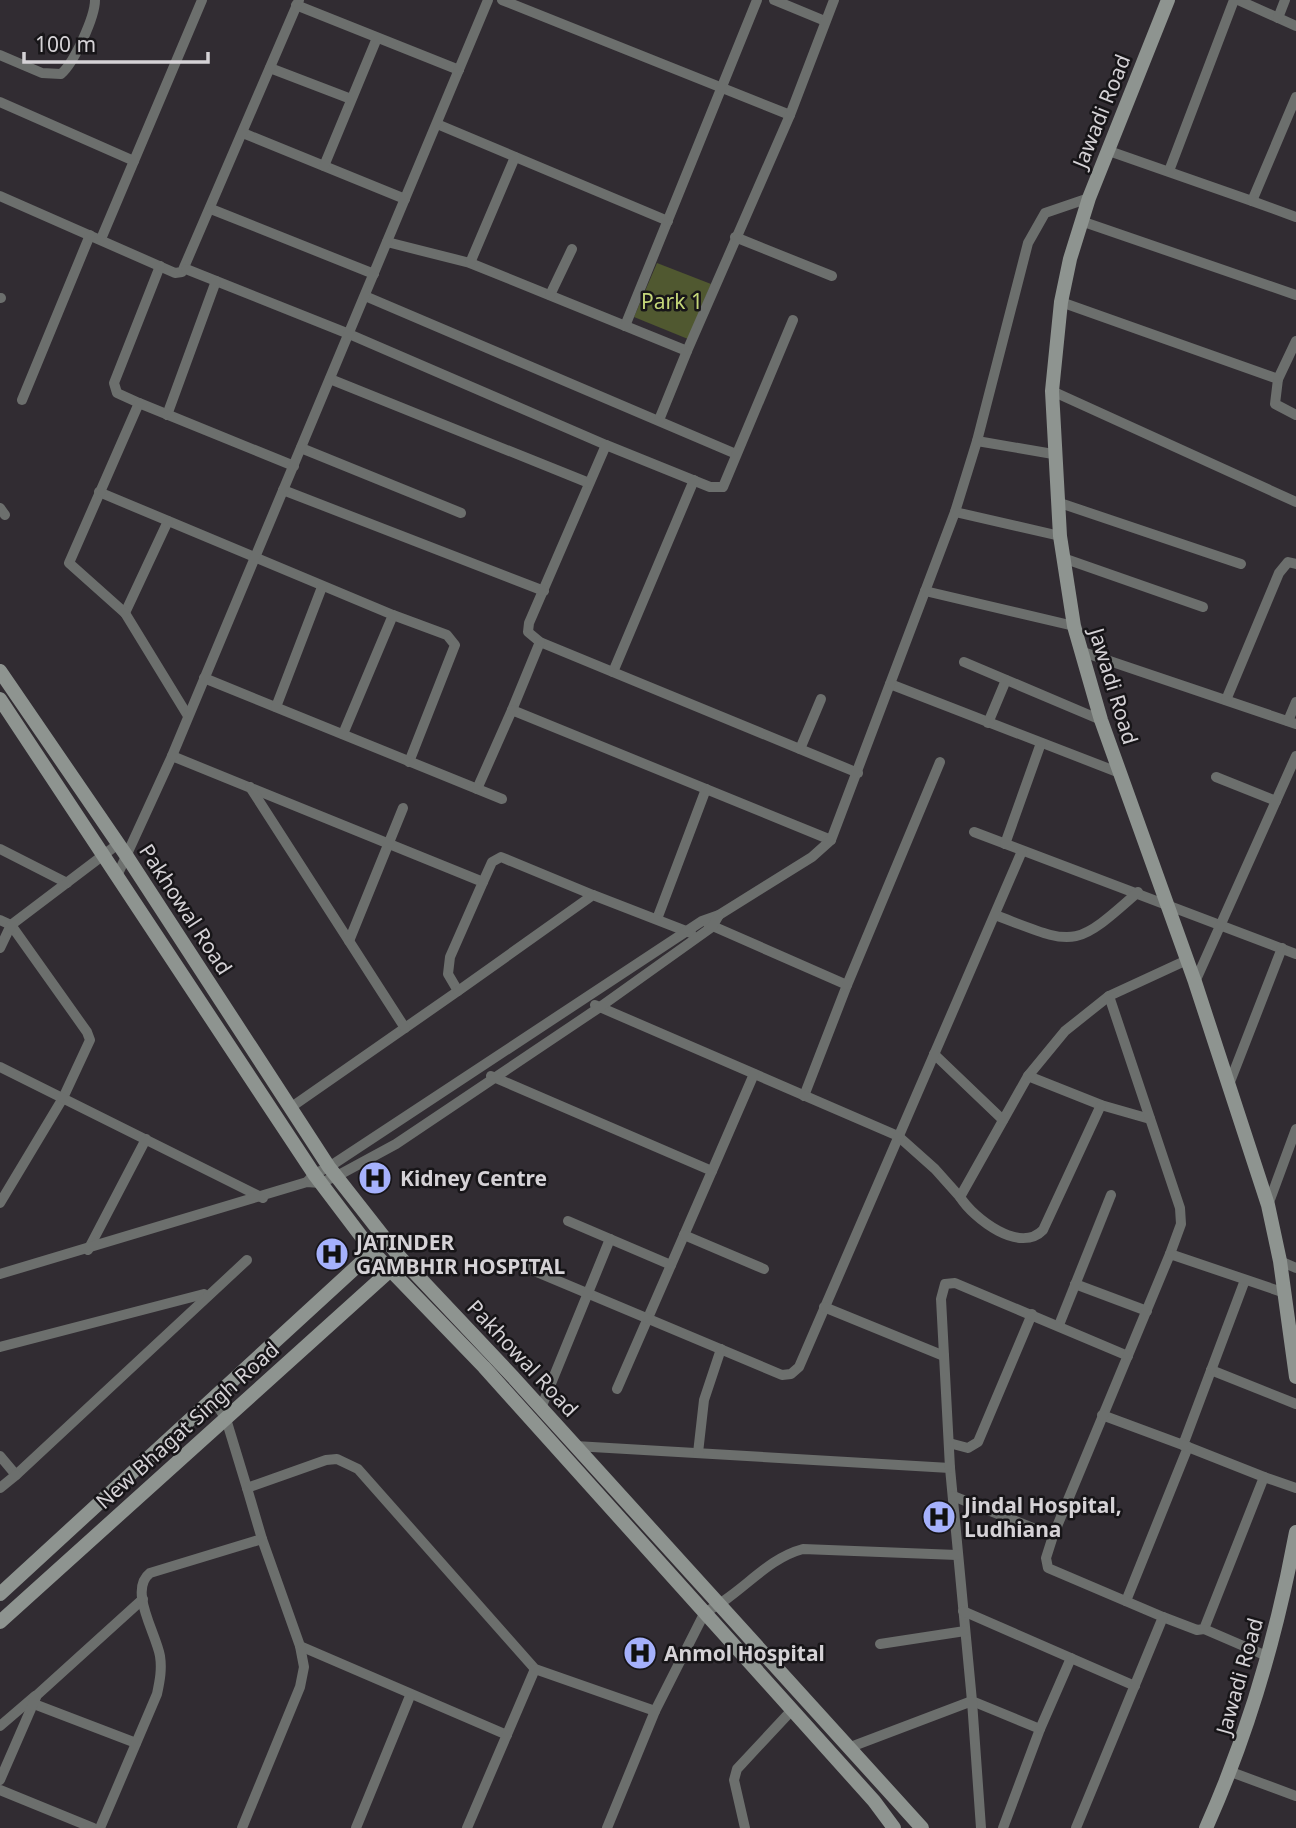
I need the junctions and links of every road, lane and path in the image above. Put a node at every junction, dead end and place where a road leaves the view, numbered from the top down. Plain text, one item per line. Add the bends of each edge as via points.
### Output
1 (95, 0) edge
2 (202, 0) edge
3 (488, 0) edge
4 (502, 0) edge
5 (757, 0) edge
6 (774, 0) edge
7 (834, 0) edge
8 (1168, 0) edge
9 (1236, 0) edge
10 (1285, 0) edge
11 (297, 3) edge
12 (517, 3) edge
13 (1278, 18) junction
14 (825, 21) junction
15 (1296, 26) edge
16 (377, 38) junction
17 (0, 55) edge
18 (270, 68) junction
19 (459, 70) junction
20 (722, 87) junction
21 (1296, 97) edge
22 (351, 99) junction
23 (0, 102) edge
24 (790, 115) junction
25 (1291, 122) edge
26 (436, 124) junction
27 (243, 133) junction
28 (1110, 151) junction
29 (515, 157) junction
30 (134, 161) junction
31 (324, 166) junction
32 (1169, 172) junction
33 (0, 196) edge
34 (1089, 198) junction
35 (405, 199) junction
36 (1252, 201) junction
37 (211, 209) junction
38 (1296, 217) edge
39 (668, 221) junction
40 (1081, 221) junction
41 (96, 237) junction
42 (734, 237) junction
43 (387, 242) junction
44 (572, 249) dead end
45 (470, 263) junction
46 (160, 266) junction
47 (186, 269) junction
48 (374, 274) junction
49 (832, 276) dead end
50 (216, 281) junction
51 (550, 295) junction
52 (1296, 295) edge
53 (365, 296) junction
54 (1061, 302) junction
55 (793, 320) dead end
56 (625, 326) junction
57 (349, 334) junction
58 (1296, 341) edge
59 (687, 351) junction
60 (330, 379) junction
61 (1278, 379) junction
62 (1052, 391) junction
63 (22, 400) dead end
64 (139, 403) junction
65 (167, 415) junction
66 (1296, 415) edge
67 (659, 420) junction
68 (977, 441) junction
69 (606, 445) junction
70 (301, 448) junction
71 (736, 454) junction
72 (1053, 454) junction
73 (293, 466) junction
74 (694, 481) junction
75 (589, 483) junction
76 (283, 490) junction
77 (99, 492) junction
78 (1057, 502) junction
79 (1296, 502) edge
80 (955, 512) junction
81 (461, 513) dead end
82 (168, 521) junction
83 (1060, 536) junction
84 (255, 557) junction
85 (1063, 558) junction
86 (1241, 564) dead end
87 (1296, 564) edge
88 (322, 587) junction
89 (925, 591) junction
90 (544, 592) junction
91 (1203, 607) dead end
92 (125, 613) junction
93 (393, 615) junction
94 (1074, 626) junction
95 (540, 642) junction
96 (1080, 651) junction
97 (964, 662) dead end
98 (0, 671) edge
99 (613, 672) junction
100 (204, 678) junction
101 (1006, 680) junction
102 (890, 684) junction
103 (0, 699) edge
104 (821, 699) dead end
105 (1226, 700) junction
106 (1296, 702) edge
107 (276, 707) junction
108 (512, 710) junction
109 (188, 716) junction
110 (1101, 720) junction
111 (988, 723) junction
112 (1292, 723) edge
113 (343, 734) junction
114 (1041, 743) junction
115 (800, 748) junction
116 (172, 756) junction
117 (1296, 756) edge
118 (410, 762) junction
119 (940, 762) dead end
120 (858, 773) junction
121 (1120, 773) junction
122 (1216, 777) dead end
123 (250, 788) junction
124 (477, 789) junction
125 (706, 789) junction
126 (502, 799) dead end
127 (1276, 801) junction
128 (403, 808) dead end
129 (974, 832) dead end
130 (831, 840) junction
131 (118, 844) junction
132 (388, 844) junction
133 (1006, 844) junction
134 (0, 849) edge
135 (1022, 851) junction
136 (103, 856) junction
137 (128, 858) junction
138 (117, 876) junction
139 (483, 882) junction
140 (67, 883) junction
141 (1138, 892) junction
142 (593, 895) junction
143 (1167, 903) junction
144 (995, 915) junction
145 (657, 919) junction
146 (0, 920) edge
147 (707, 924) junction
148 (1221, 924) junction
149 (11, 925) junction
150 (687, 931) junction
151 (699, 936) junction
152 (349, 941) junction
153 (1296, 941) edge
154 (0, 948) edge
155 (1290, 952) edge
156 (1187, 960) junction
157 (1195, 982) junction
158 (847, 985) junction
159 (458, 991) junction
160 (1109, 996) junction
161 (583, 1000) junction
162 (600, 1007) junction
163 (405, 1028) junction
164 (934, 1054) junction
165 (0, 1067) edge
166 (479, 1070) junction
167 (754, 1074) junction
168 (1028, 1076) junction
169 (495, 1077) junction
170 (1228, 1087) junction
171 (804, 1096) junction
172 (63, 1098) junction
173 (1101, 1105) junction
174 (290, 1108) junction
175 (1150, 1119) junction
176 (1003, 1120) junction
177 (1295, 1134) edge
178 (898, 1136) junction
179 (146, 1139) junction
180 (712, 1171) junction
181 (333, 1172) junction
182 (314, 1180) junction
183 (1111, 1195) dead end
184 (960, 1197) junction
185 (263, 1198) junction
186 (0, 1203) edge
187 (1268, 1205) junction
188 (568, 1222) dead end
189 (684, 1236) junction
190 (610, 1239) junction
191 (386, 1240) junction
192 (88, 1250) junction
193 (373, 1252) junction
194 (1170, 1254) junction
195 (402, 1259) junction
196 (247, 1260) dead end
197 (1280, 1261) junction
198 (520, 1265) dead end
199 (671, 1265) junction
200 (1296, 1268) edge
201 (764, 1269) dead end
202 (389, 1270) junction
203 (0, 1274) edge
204 (1245, 1280) junction
205 (1075, 1284) junction
206 (1285, 1293) junction
207 (207, 1294) junction
208 (588, 1294) junction
209 (824, 1307) junction
210 (1147, 1311) junction
211 (1032, 1314) junction
212 (647, 1319) junction
213 (1059, 1325) junction
214 (0, 1347) edge
215 (721, 1349) junction
216 (944, 1356) junction
217 (1128, 1356) junction
218 (1211, 1370) junction
219 (1296, 1377) edge
220 (618, 1389) dead end
221 (213, 1399) junction
222 (1296, 1404) edge
223 (541, 1408) junction
224 (1102, 1415) junction
225 (226, 1419) junction
226 (949, 1443) junction
227 (575, 1446) junction
228 (1185, 1446) junction
229 (698, 1453) junction
230 (0, 1456) edge
231 (950, 1468) junction
232 (16, 1475) junction
233 (1264, 1477) junction
234 (0, 1488) edge
235 (247, 1488) junction
236 (1296, 1489) edge
237 (954, 1496) junction
238 (1296, 1532) edge
239 (1053, 1536) junction
240 (262, 1539) junction
241 (957, 1555) junction
242 (0, 1594) edge
243 (143, 1599) junction
244 (1126, 1601) junction
245 (712, 1609) junction
246 (963, 1611) junction
247 (1163, 1617) junction
248 (0, 1622) edge
249 (1204, 1629) junction
250 (965, 1630) junction
251 (880, 1644) dead end
252 (300, 1646) junction
253 (1269, 1657) junction
254 (1071, 1658) junction
255 (536, 1669) junction
256 (1135, 1686) junction
257 (410, 1696) junction
258 (36, 1699) junction
259 (972, 1701) junction
260 (792, 1710) junction
261 (655, 1711) junction
262 (0, 1726) edge
263 (1040, 1729) junction
264 (507, 1735) junction
265 (136, 1743) junction
266 (848, 1748) junction
267 (1231, 1772) junction
268 (0, 1780) edge
269 (0, 1790) edge
270 (1296, 1796) edge
271 (93, 1828) edge
272 (100, 1828) edge
273 (242, 1828) edge
274 (356, 1828) edge
275 (467, 1828) edge
276 (607, 1828) edge
277 (745, 1828) edge
278 (894, 1828) edge
279 (922, 1828) edge
280 (981, 1828) edge
281 (1003, 1828) edge
282 (1076, 1828) edge
283 (1206, 1828) edge

1 - 17 street via 70,65 61,74 42,73
2 - 30 street
3 - 19 street
4 - 12 street
5 - 20 street
6 - 14 street
7 - 14 street
8 - 28 street, Jawadi Road
9 - 13 street
9 - 32 street
10 - 13 street
11 - 16 street
11 - 18 street
12 - 20 street
13 - 15 street
14 - 24 street
16 - 19 street
16 - 22 street
18 - 22 street
18 - 27 street
19 - 26 street
20 - 24 street
20 - 39 street
21 - 25 street
22 - 31 street
23 - 30 street
24 - 42 street
25 - 36 street
26 - 29 street
26 - 35 street
27 - 31 street
27 - 37 street
28 - 32 street
28 - 34 street, Jawadi Road
29 - 39 street
29 - 45 street
30 - 41 street
31 - 35 street
32 - 36 street
33 - 41 street
34 - 40 street, Jawadi Road
34 - 68 street via 1050,210 1035,228
35 - 43 street
36 - 38 street
37 - 47 street
37 - 48 street
39 - 56 street
40 - 52 street
40 - 54 street, Jawadi Road
41 - 46 street
41 - 63 street
42 - 49 street
42 - 59 street
43 - 45 street
43 - 48 street
44 - 51 street
45 - 51 street
46 - 47 street via 179,274
46 - 64 street via 114,383 117,393
47 - 50 street
48 - 53 street
50 - 57 street
50 - 65 street
51 - 56 street
53 - 57 street
53 - 67 street
54 - 61 street
54 - 62 street, Jawadi Road
55 - 71 street
56 - 59 street
57 - 60 street
57 - 69 street
58 - 61 street
59 - 67 street
60 - 70 street
60 - 75 street
61 - 66 street via 1275,404
62 - 72 street, Jawadi Road
62 - 79 street
64 - 65 street
64 - 77 street
65 - 73 street
67 - 71 street
68 - 72 street
68 - 80 street
69 - 74 street
69 - 75 street
70 - 73 street
70 - 81 street
71 - 74 street via 723,487
72 - 78 street, Jawadi Road
73 - 76 street
74 - 99 street
75 - 90 street
76 - 84 street
76 - 90 street
77 - 82 street
77 - 92 street via 69,563
78 - 83 street, Jawadi Road
78 - 86 street
80 - 83 street
80 - 89 street
82 - 84 street
82 - 92 street
83 - 85 street, Jawadi Road
84 - 88 street
84 - 100 street
85 - 91 street
85 - 94 street, Jawadi Road
87 - 105 street via 1288,562 1279,573
88 - 93 street
88 - 107 street
89 - 94 street
89 - 102 street
90 - 95 street via 528,630
92 - 109 street
93 - 113 street
93 - 118 street via 447,635 455,645
94 - 96 street, Jawadi Road
95 - 99 street
95 - 108 street
96 - 105 street
96 - 110 street, Jawadi Road
97 - 101 street
98 - 131 street, Pakhowal Road
99 - 115 street
100 - 107 street
100 - 109 street
101 - 110 street
101 - 111 street
102 - 111 street
102 - 120 street
103 - 136 street, Pakhowal Road
104 - 115 street
105 - 112 street
106 - 112 street
107 - 113 street
108 - 124 street
108 - 125 street
109 - 116 street
110 - 121 street, Jawadi Road
111 - 114 street
113 - 118 street
114 - 121 street
114 - 133 street
115 - 120 street
116 - 123 street
116 - 137 street
117 - 127 street
118 - 124 street
119 - 158 street
120 - 130 street
121 - 143 street, Jawadi Road
122 - 127 street
123 - 132 street
123 - 152 street
124 - 126 street
125 - 130 street
125 - 145 street
127 - 148 street
128 - 132 street
129 - 133 street
130 - 147 street via 812,858
131 - 136 street
131 - 137 street, Pakhowal Road
132 - 139 street
132 - 152 street
133 - 135 street
134 - 140 street
135 - 141 street
135 - 144 street
136 - 138 street, Pakhowal Road
136 - 140 street
137 - 138 street
137 - 174 street, Pakhowal Road
138 - 182 street, Pakhowal Road
139 - 142 street via 492,862 501,857
139 - 159 street via 450,957 448,974
140 - 149 street
141 - 143 street
141 - 144 street via 1100,926 1072,939
142 - 145 street
142 - 159 street
143 - 148 street
143 - 156 street, Jawadi Road
144 - 164 street
145 - 150 street
146 - 149 street
147 - 150 street
147 - 151 street
147 - 158 street
148 - 155 street
148 - 157 street
149 - 154 street
149 - 172 street via 90,1040
150 - 151 street
150 - 161 street
151 - 162 street
152 - 163 street
153 - 155 street
155 - 170 street
156 - 157 street, Jawadi Road
156 - 160 street
157 - 170 street, Jawadi Road
158 - 171 street
159 - 163 street
160 - 168 street via 1065,1031
160 - 175 street
161 - 162 street
161 - 166 street
162 - 167 street
162 - 169 street
163 - 174 street
164 - 176 street
164 - 178 street
165 - 172 street
166 - 169 street
166 - 181 street
167 - 171 street
167 - 180 street
168 - 173 street
168 - 176 street
169 - 180 street
169 - 181 street via 396,1144
170 - 187 street, Jawadi Road
171 - 178 street
172 - 179 street
172 - 186 street
173 - 175 street
173 - 184 street via 1044,1230 1036,1238 1025,1239 983,1223
174 - 181 street, Pakhowal Road
175 - 194 street via 1181,1208 1181,1224
176 - 184 street
177 - 187 street
178 - 184 street
178 - 209 street
179 - 185 street
179 - 192 street
180 - 189 street
181 - 182 street
181 - 191 street, Pakhowal Road
182 - 185 street
182 - 193 street, Pakhowal Road
183 - 205 street
185 - 192 street
187 - 197 street, Jawadi Road
188 - 190 street
189 - 199 street
189 - 201 street
190 - 199 street
190 - 208 street
191 - 193 street, New Bhagat Singh Road
191 - 195 street, Pakhowal Road
192 - 203 street
193 - 202 street, Pakhowal Road
193 - 221 street, New Bhagat Singh Road
194 - 204 street
194 - 210 street
195 - 202 street, New Bhagat Singh Road
195 - 223 street, Pakhowal Road
196 - 207 street
197 - 200 street
197 - 206 street, Jawadi Road
198 - 208 street
199 - 212 street
202 - 225 street, New Bhagat Singh Road
202 - 245 street, Pakhowal Road
204 - 206 street
204 - 218 street
205 - 210 street
205 - 213 street
206 - 219 street, Jawadi Road
207 - 214 street
207 - 232 street
208 - 212 street
208 - 223 street
209 - 215 street via 799,1367 791,1374 782,1375
209 - 216 street
210 - 217 street
211 - 213 street
211 - 216 street via 955,1283 945,1284 941,1299
211 - 226 street via 978,1442 968,1448
212 - 215 street
212 - 220 street
213 - 217 street
215 - 229 street via 704,1400
216 - 226 street
217 - 224 street
218 - 222 street
218 - 228 street
221 - 225 street
221 - 242 street, New Bhagat Singh Road
223 - 227 street, Pakhowal Road
224 - 228 street
224 - 239 street
225 - 235 street
225 - 248 street, New Bhagat Singh Road
226 - 231 street
227 - 229 street
227 - 245 street, Pakhowal Road
228 - 233 street
228 - 244 street
229 - 231 street
230 - 232 street
231 - 237 street
232 - 234 street
233 - 236 street
233 - 249 street
235 - 240 street
235 - 255 street via 326,1460 337,1459 358,1469
237 - 239 street
237 - 241 street
238 - 253 street, Jawadi Road
239 - 244 street via 1046,1558 1048,1568
240 - 243 street via 150,1573 141,1584
240 - 252 street
241 - 245 street via 803,1549 785,1554
241 - 246 street
243 - 258 street
243 - 265 street via 162,1673
244 - 247 street
245 - 260 street, Pakhowal Road
245 - 261 street
245 - 266 street, Pakhowal Road
246 - 250 street
246 - 254 street
247 - 249 street
247 - 256 street
249 - 253 street
250 - 251 street
250 - 259 street
252 - 257 street
252 - 273 street via 304,1667 300,1687
253 - 267 street, Jawadi Road
254 - 256 street
254 - 263 street
255 - 261 street
255 - 264 street
256 - 282 street
257 - 264 street
257 - 274 street
258 - 262 street
258 - 265 street
258 - 268 street
259 - 263 street
259 - 266 street
259 - 280 street
260 - 277 street via 737,1769 734,1780
260 - 278 street, Pakhowal Road
261 - 276 street
263 - 281 street
264 - 275 street
265 - 272 street
266 - 279 street, Pakhowal Road
267 - 270 street
267 - 283 street, Jawadi Road
269 - 271 street

